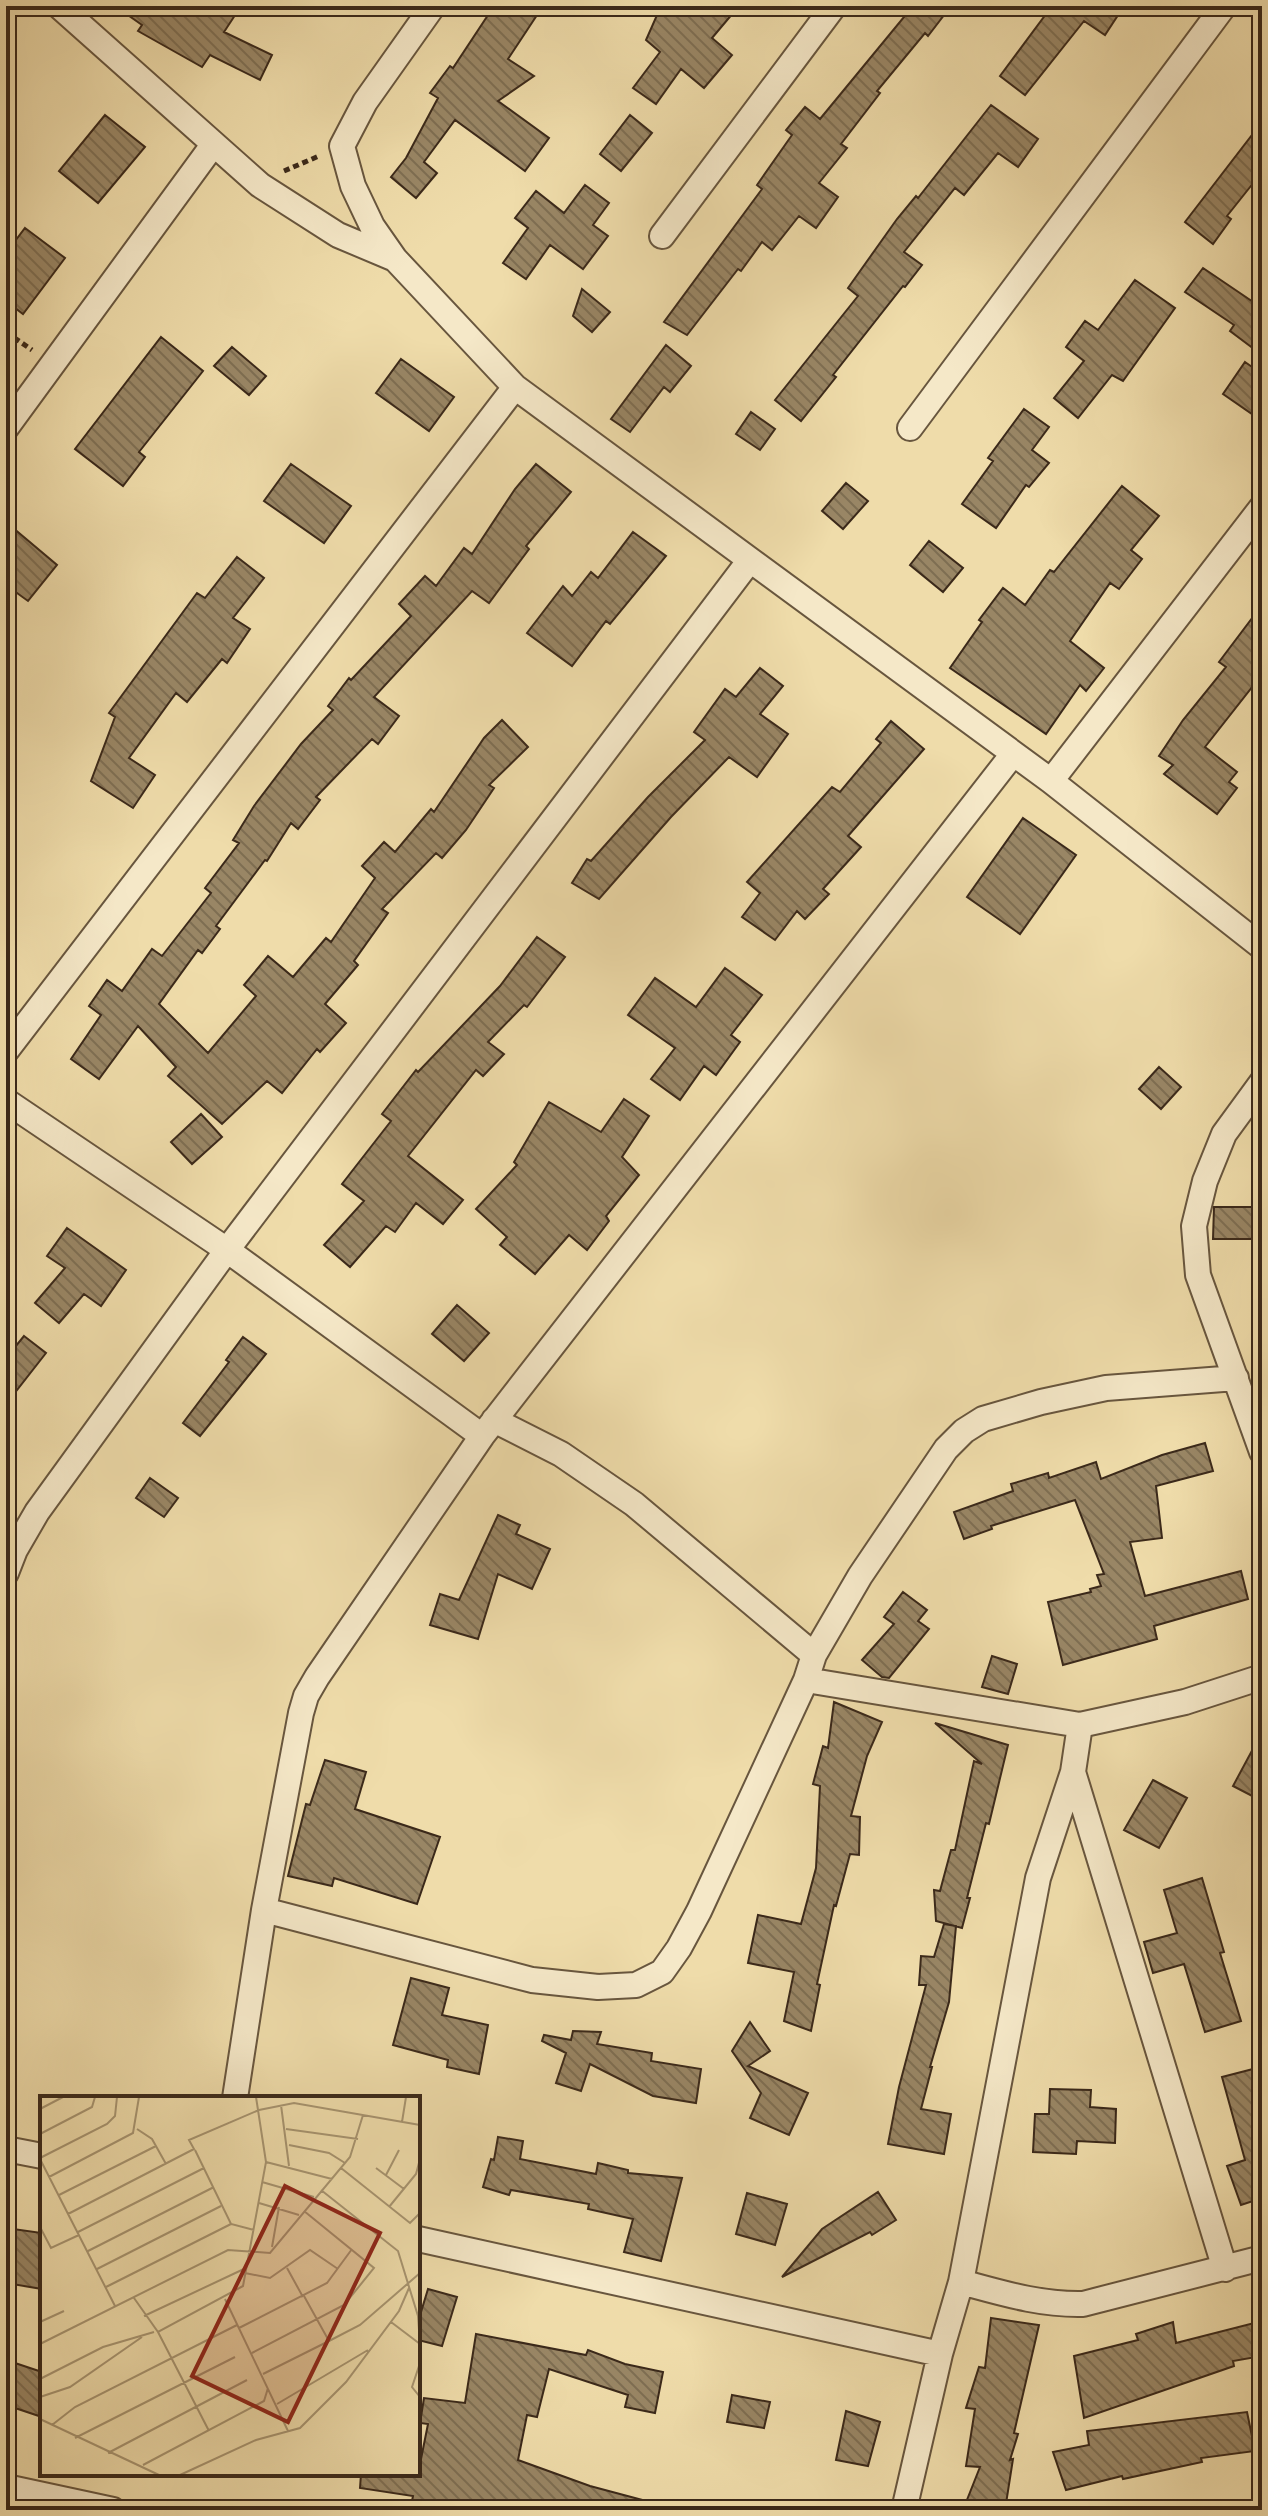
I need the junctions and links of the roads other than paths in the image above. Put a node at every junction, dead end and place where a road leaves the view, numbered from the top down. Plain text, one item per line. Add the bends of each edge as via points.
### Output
1 (59, 6) edge
2 (433, 6) edge
3 (834, 6) edge
4 (1224, 6) edge
5 (213, 145) junction
6 (662, 236) dead end
7 (395, 259) junction
8 (515, 387) junction
9 (6, 428) edge
10 (910, 428) dead end
11 (1262, 507) edge
12 (750, 560) junction
13 (1013, 754) junction
14 (1051, 781) junction
15 (1262, 947) edge
16 (6, 1051) edge
17 (1262, 1082) edge
18 (6, 1101) edge
19 (227, 1250) junction
20 (1236, 1378) junction
21 (488, 1428) junction
22 (1261, 1444) edge
23 (6, 1573) edge
24 (814, 1655) junction
25 (1262, 1677) edge
26 (806, 1680) junction
27 (1080, 1725) junction
28 (1073, 1772) junction
29 (264, 1910) junction
30 (235, 2096) edge
31 (6, 2149) edge
32 (40, 2156) edge
33 (420, 2239) edge
34 (1262, 2258) edge
35 (1225, 2269) junction
36 (961, 2282) junction
37 (940, 2354) junction
38 (6, 2487) edge
39 (113, 2510) edge
40 (904, 2510) edge

1 - 5 street
2 - 7 street via 365,102 342,146 353,186
3 - 6 street
4 - 10 street
5 - 7 street via 260,185 338,235
5 - 9 street
7 - 8 street
8 - 12 street
8 - 16 street
11 - 14 street
12 - 13 street
12 - 19 street
13 - 14 street
13 - 21 street
14 - 15 street
17 - 20 street via 1224,1134 1194,1226 1198,1275
18 - 19 street
19 - 21 street
19 - 23 street via 37,1512
20 - 22 street
20 - 24 street via 1106,1388 1008,1411 964,1431 893,1524
21 - 24 street via 561,1454 634,1504
21 - 29 street via 306,1696
24 - 26 street
25 - 27 street via 1185,1702
26 - 27 street
26 - 29 street via 679,1948 662,1972 636,1985 532,1980
27 - 28 street
28 - 35 street
28 - 36 street via 1038,1878
29 - 30 street
31 - 32 street
33 - 37 street
34 - 35 street
35 - 36 street via 1083,2304 1030,2301
36 - 37 street
37 - 40 street
38 - 39 street

